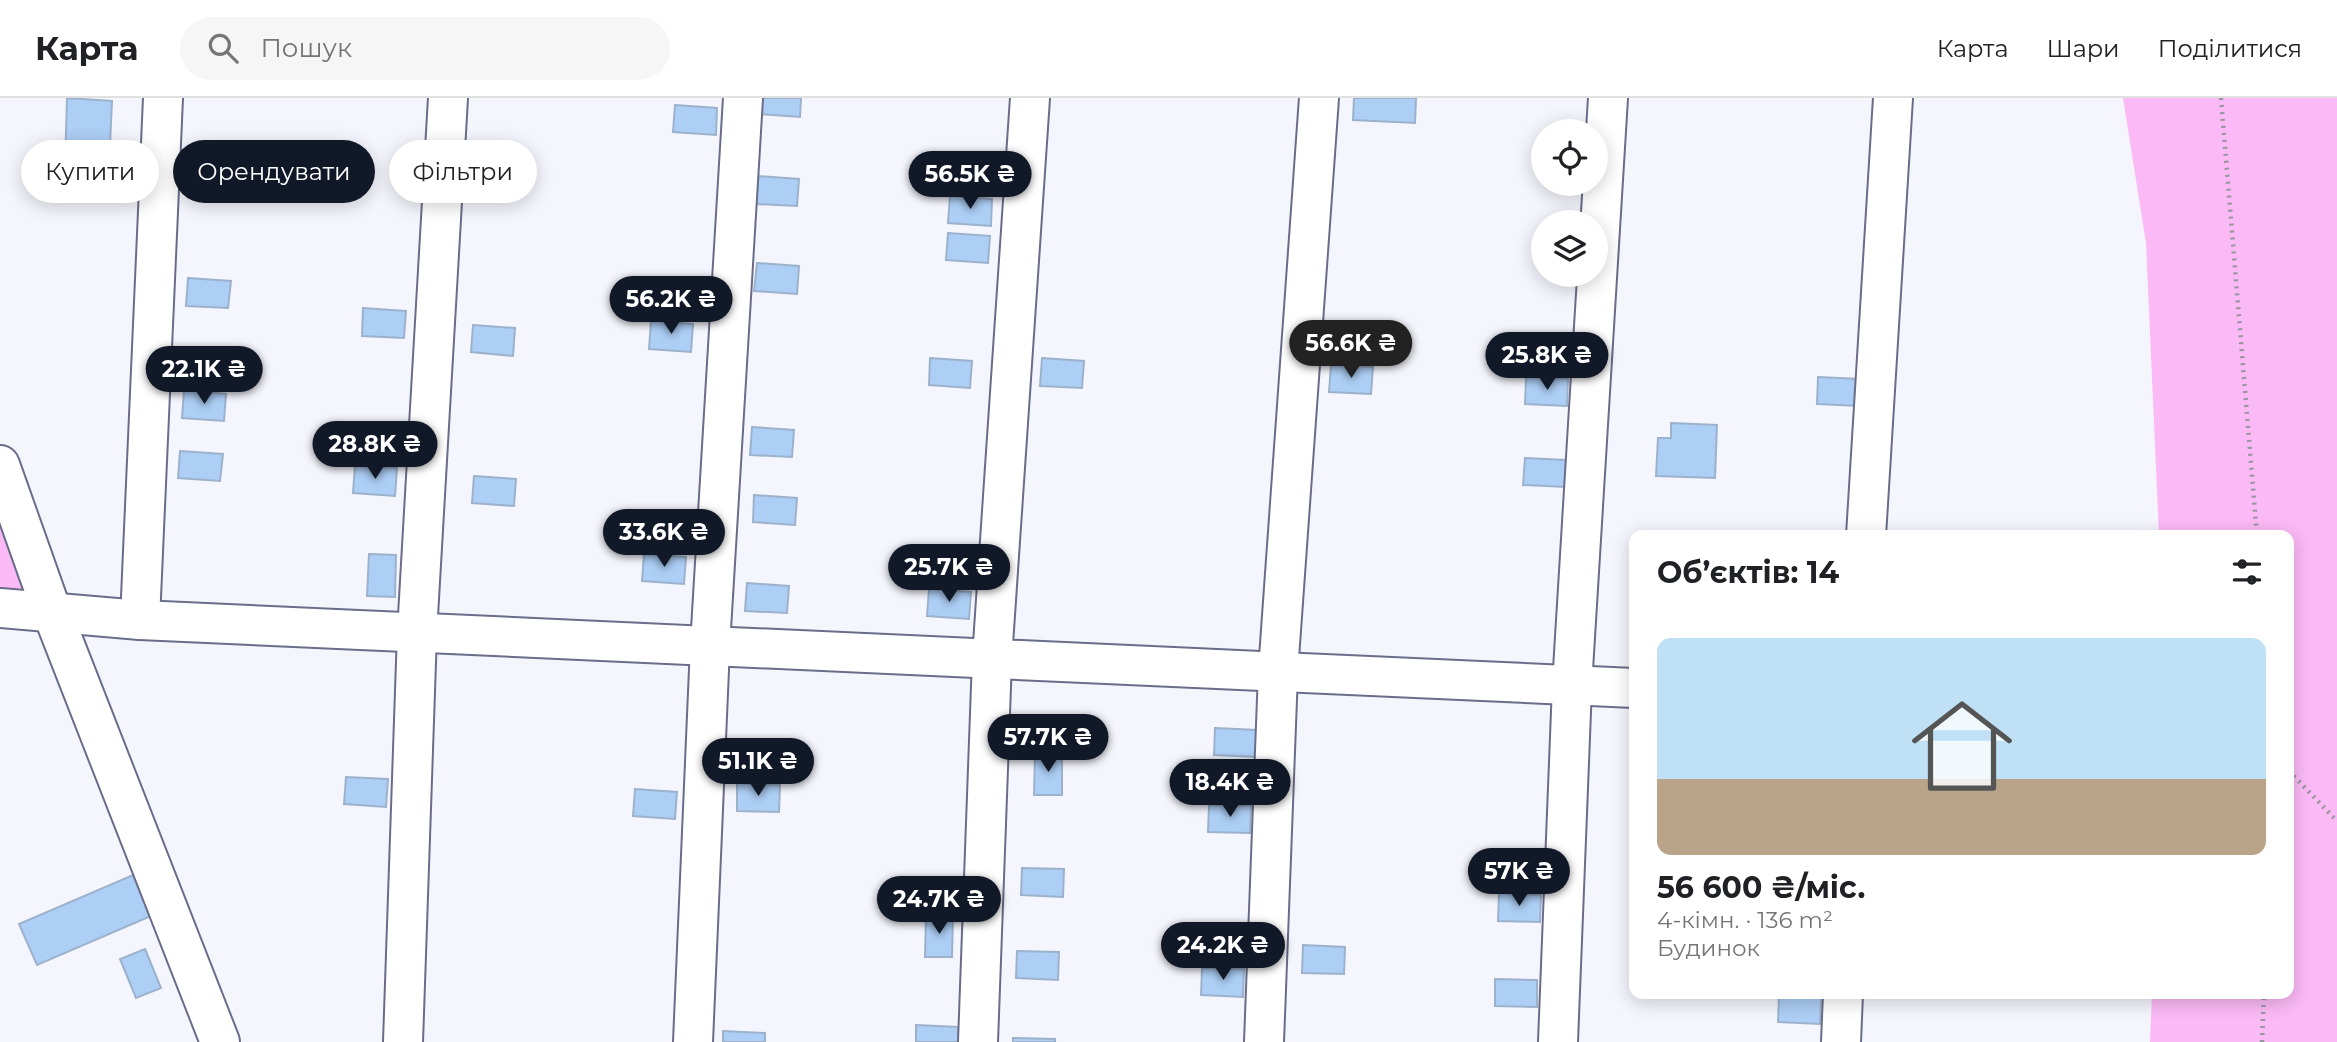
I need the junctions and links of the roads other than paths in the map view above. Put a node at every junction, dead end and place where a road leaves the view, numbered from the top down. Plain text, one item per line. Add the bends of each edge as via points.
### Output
1 (163, 98) edge
2 (448, 98) edge
3 (743, 98) edge
4 (1030, 98) edge
5 (1319, 98) edge
6 (1608, 98) edge
7 (1893, 98) edge
8 (0, 465) edge
9 (1866, 530) edge
10 (0, 608) edge
11 (52, 612) junction
12 (140, 620) junction
13 (418, 633) junction
14 (710, 646) junction
15 (992, 659) junction
16 (1279, 672) junction
17 (1572, 685) junction
18 (1629, 688) edge
19 (1843, 999) edge
20 (220, 1042) edge
21 (403, 1042) edge
22 (693, 1042) edge
23 (978, 1042) edge
24 (1264, 1042) edge
25 (1558, 1042) edge
26 (1841, 1042) edge

1 - 12 street
2 - 13 street
3 - 14 street
4 - 15 street
5 - 16 street
6 - 17 street
7 - 9 street
8 - 11 street
10 - 11 street
11 - 12 street
11 - 20 street
12 - 13 street
13 - 14 street
13 - 21 street
14 - 15 street
14 - 22 street
15 - 16 street
15 - 23 street
16 - 17 street
16 - 24 street
17 - 18 street
17 - 25 street
19 - 26 street

